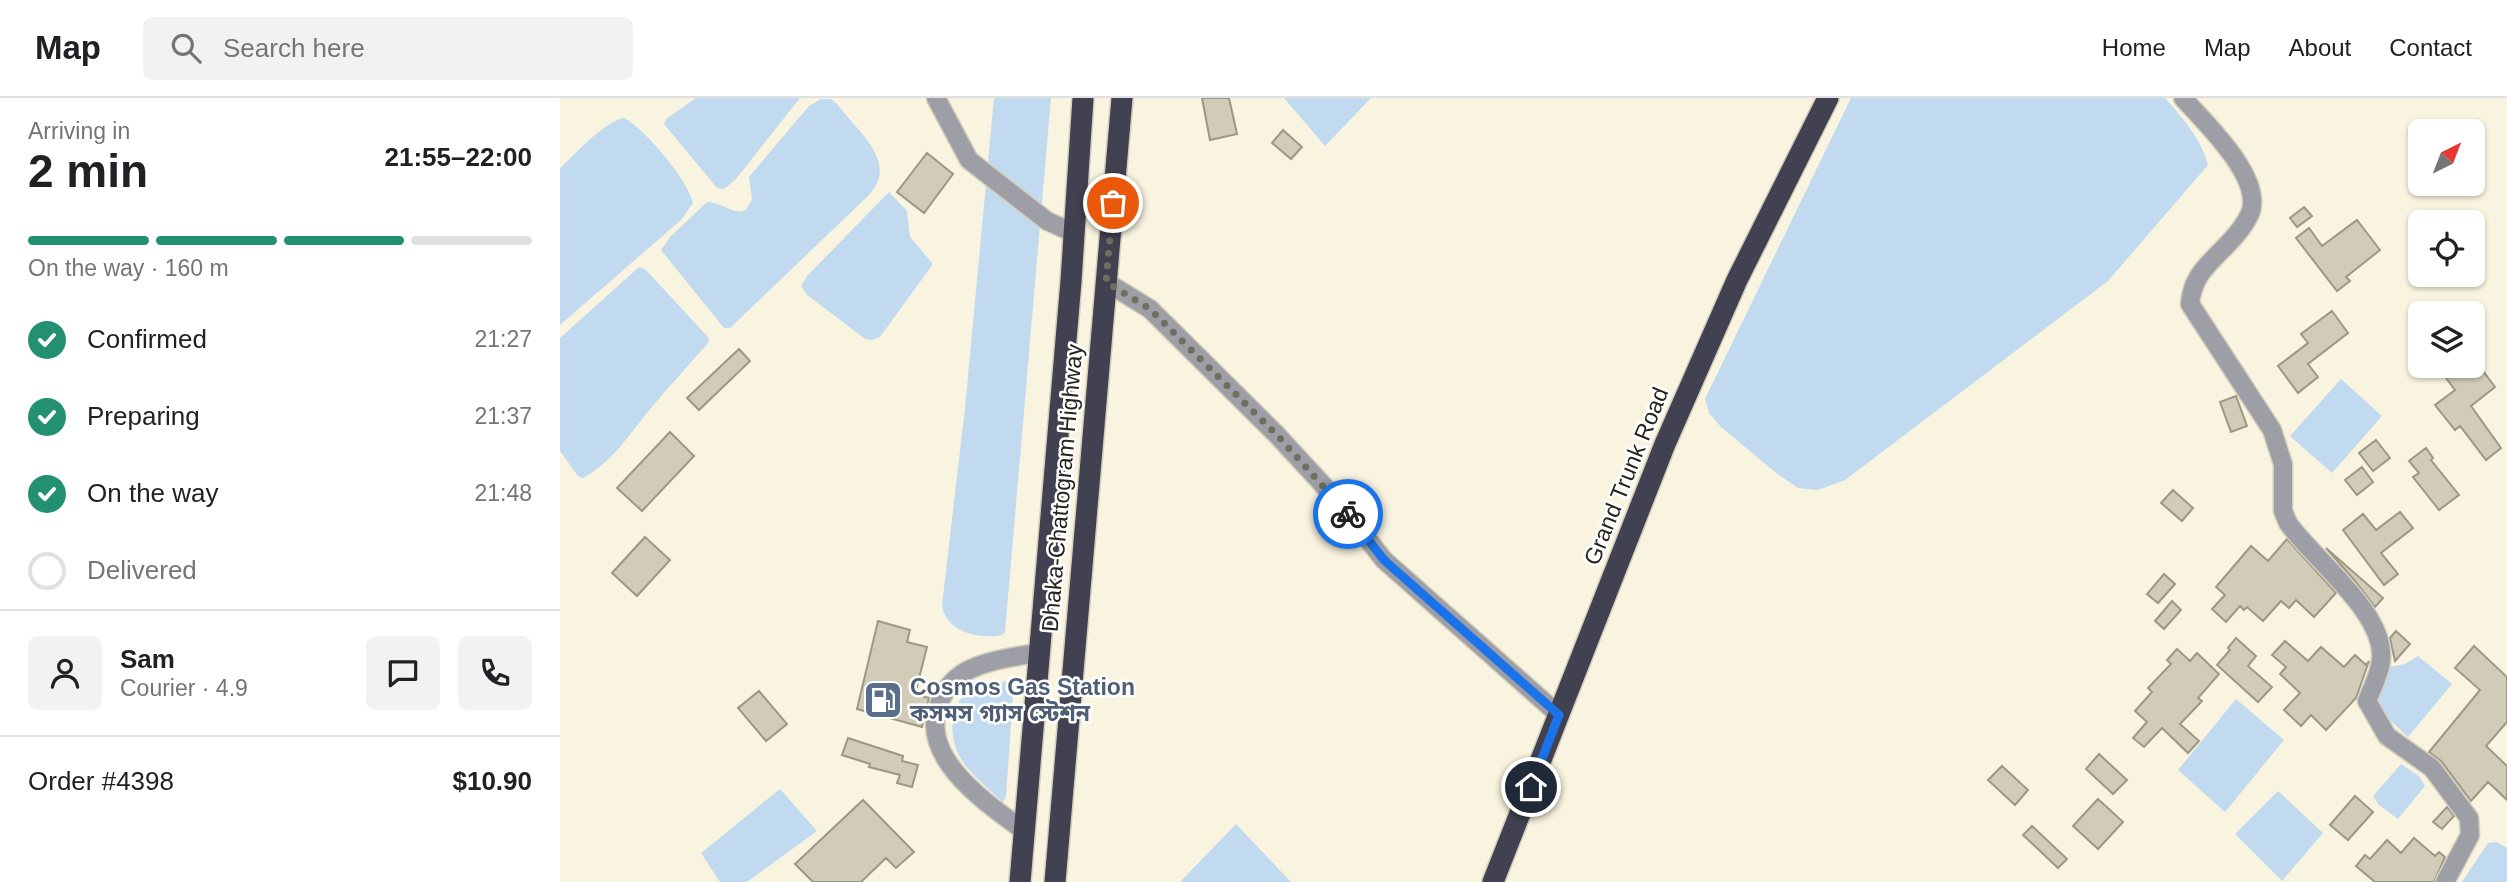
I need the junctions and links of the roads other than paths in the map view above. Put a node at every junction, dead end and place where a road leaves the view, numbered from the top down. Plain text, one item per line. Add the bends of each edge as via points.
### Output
1 (936, 98) edge
2 (1083, 98) edge
3 (1122, 98) edge
4 (1828, 98) edge
5 (2183, 98) edge
6 (1074, 233) junction
7 (1106, 282) junction
8 (1041, 652) junction
9 (1559, 715) junction
10 (1023, 830) junction
11 (1020, 882) edge
12 (1055, 882) edge
13 (1493, 882) edge
14 (2445, 882) edge

1 - 6 street via 970,160 1047,222
2 - 6 highway, Dhaka-Chattogram Highway
3 - 7 highway, Dhaka-Chattogram Highway
4 - 9 highway, Grand Trunk Road via 1737,280 1665,444
5 - 14 street via 2245,174 2252,191 2247,220 2195,278 2190,304 2272,430 2283,464 2283,511 2288,523 2364,610 2377,632 2381,663 2367,701 2372,712 2387,736 2432,768 2469,818 2470,835
6 - 8 highway, Dhaka-Chattogram Highway
7 - 9 street via 1150,309 1277,435 1384,560
7 - 12 highway, Dhaka-Chattogram Highway
8 - 10 highway, Dhaka-Chattogram Highway
8 - 10 street via 965,672 947,688 935,719 940,750 952,767 995,810
9 - 13 highway, Grand Trunk Road
10 - 11 highway, Dhaka-Chattogram Highway

